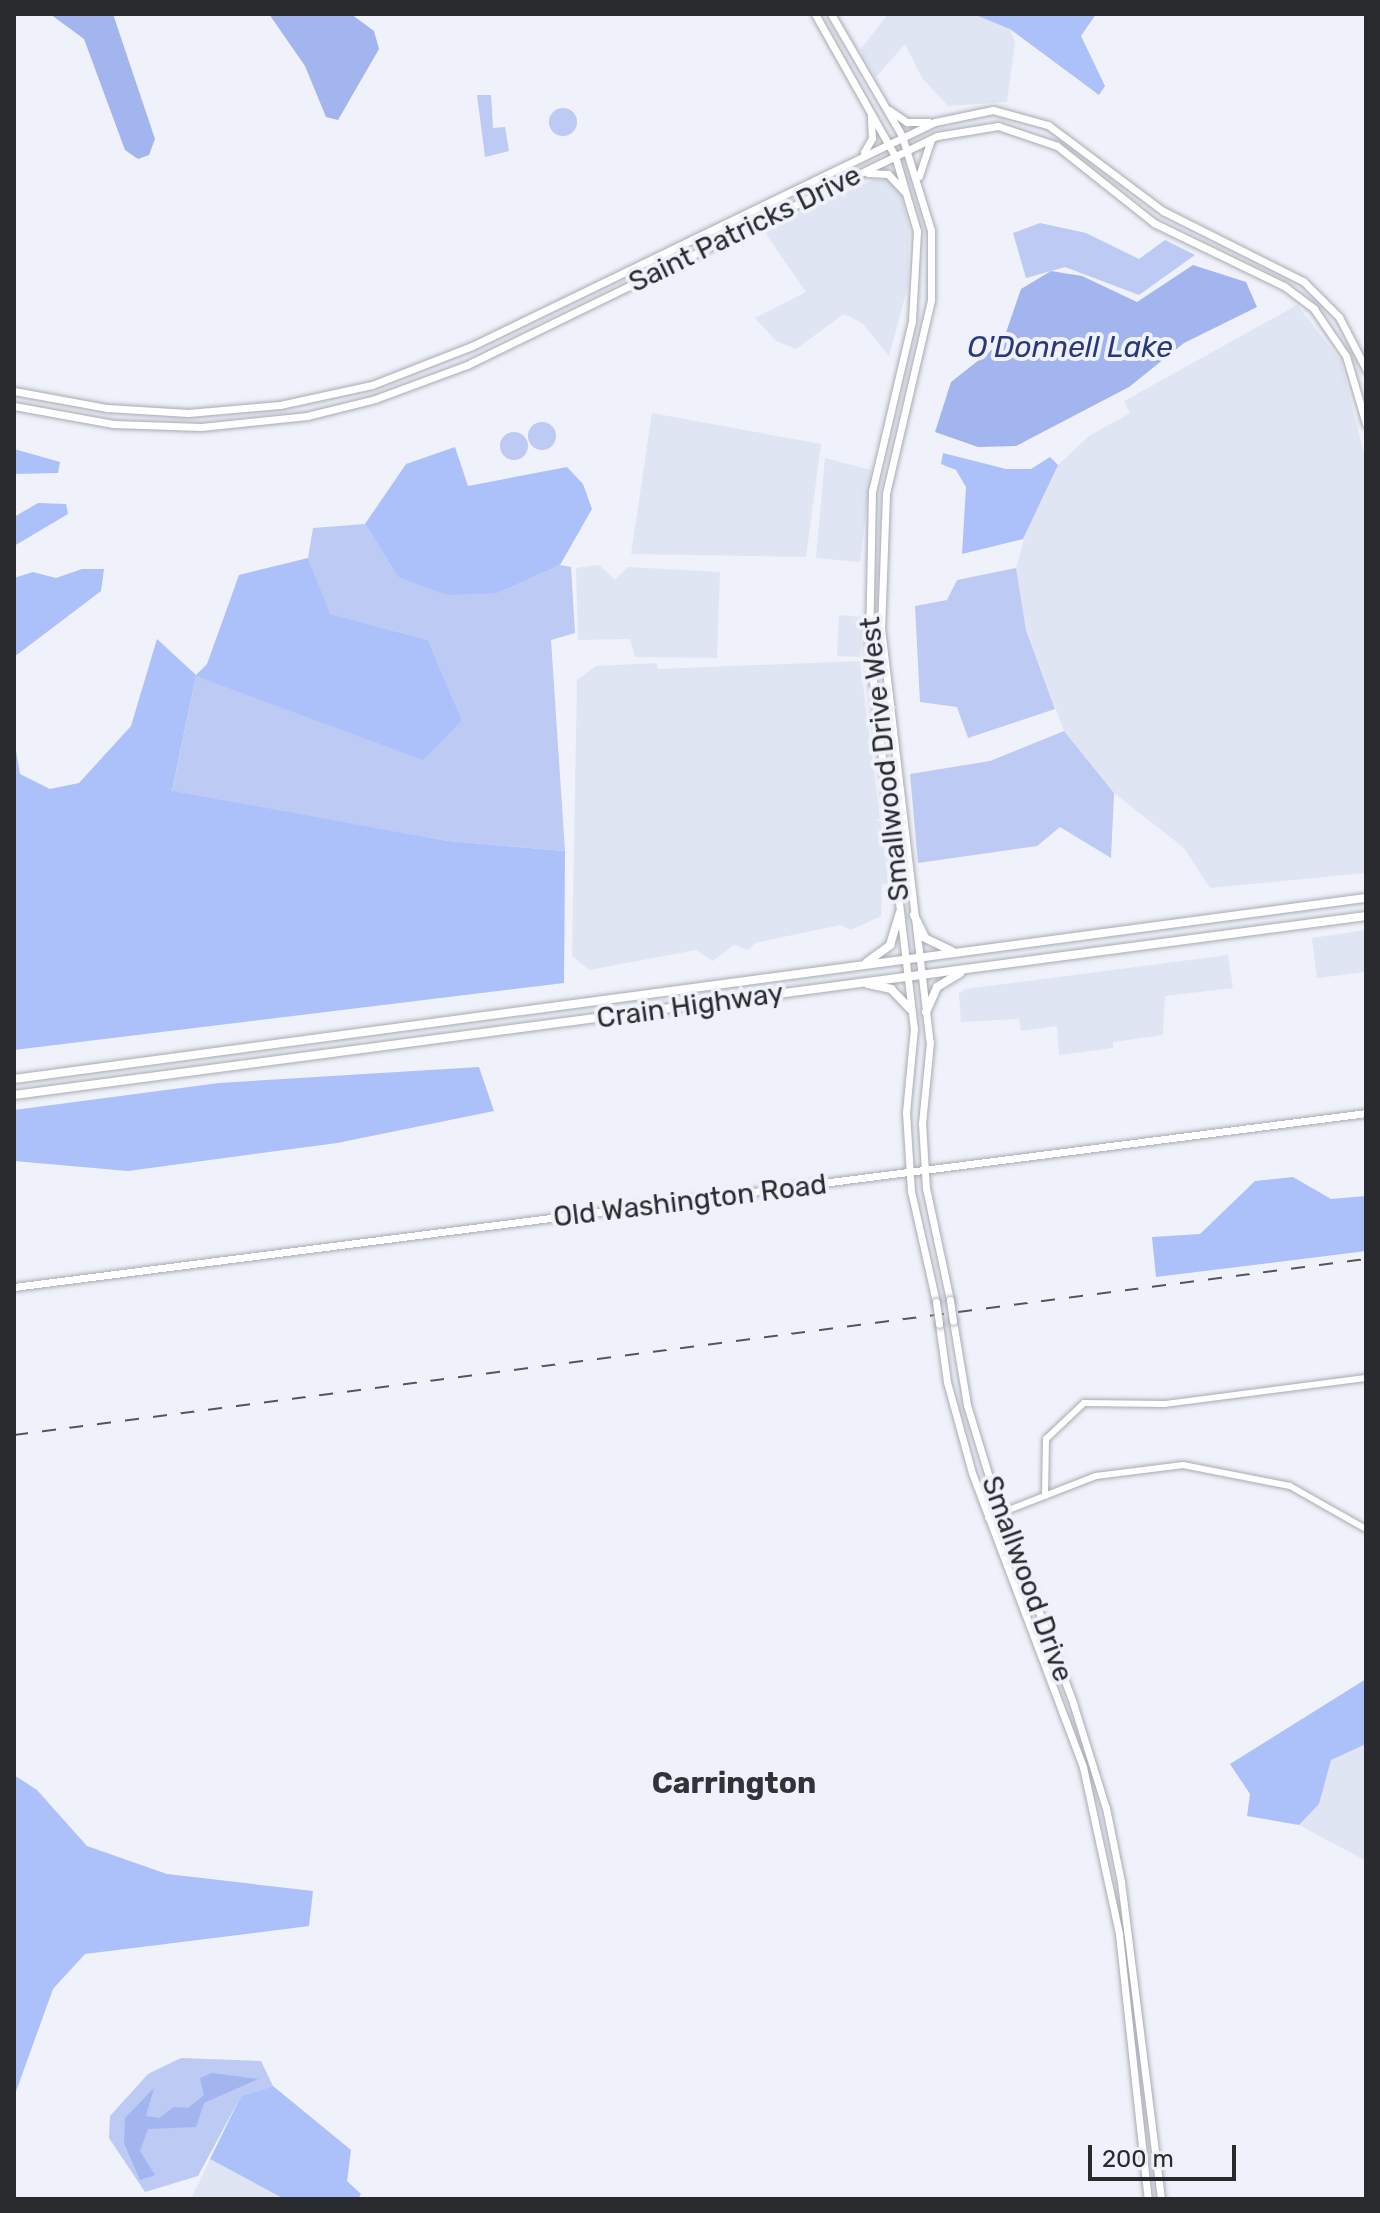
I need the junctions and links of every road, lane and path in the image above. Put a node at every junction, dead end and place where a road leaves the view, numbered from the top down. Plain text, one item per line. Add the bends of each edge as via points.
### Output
1 (815, 14) edge
2 (823, 14) edge
3 (831, 14) edge
4 (840, 64) junction
5 (884, 105) junction
6 (868, 106) junction
7 (935, 122) junction
8 (902, 136) junction
9 (937, 136) junction
10 (889, 143) junction
11 (908, 150) junction
12 (895, 156) junction
13 (859, 157) junction
14 (862, 173) junction
15 (918, 178) junction
16 (910, 198) junction
17 (1159, 226) junction
18 (1211, 237) junction
19 (1366, 369) edge
20 (14, 391) edge
21 (14, 406) edge
22 (151, 412) junction
23 (113, 424) junction
24 (1366, 424) edge
25 (1366, 898) edge
26 (900, 912) junction
27 (914, 915) junction
28 (1366, 916) edge
29 (957, 952) junction
30 (918, 957) junction
31 (905, 959) junction
32 (862, 965) junction
33 (968, 969) junction
34 (921, 975) junction
35 (907, 976) junction
36 (847, 983) junction
37 (910, 1009) junction
38 (926, 1012) junction
39 (392, 1028) junction
40 (393, 1045) junction
41 (175, 1057) junction
42 (174, 1074) junction
43 (14, 1079) edge
44 (14, 1095) edge
45 (1366, 1113) edge
46 (925, 1172) junction
47 (909, 1175) junction
48 (14, 1287) edge
49 (1366, 1378) edge
50 (1045, 1496) junction
51 (1000, 1513) junction
52 (988, 1518) junction
53 (1366, 1529) edge
54 (1148, 2199) edge
55 (1161, 2199) edge

1 - 4 main road, Smallwood Drive West
2 - 4 main road
3 - 5 main road, Smallwood Drive West
4 - 6 main road, Smallwood Drive West
5 - 7 main road via 907,122
5 - 8 main road, Smallwood Drive West
6 - 10 main road, Smallwood Drive West
6 - 13 main road via 872,138
7 - 8 main road, Saint Patricks Drive
7 - 18 main road, Saint Patricks Drive via 993,110 1039,121 1080,144 1163,211
8 - 10 main road, Saint Patricks Drive
8 - 11 main road, Smallwood Drive West
9 - 11 main road, Saint Patricks Drive
9 - 15 main road via 921,154
9 - 17 main road, Saint Patricks Drive via 998,126 1038,136
10 - 12 main road, Smallwood Drive West
10 - 13 main road, Saint Patricks Drive
11 - 12 main road, Saint Patricks Drive
11 - 15 main road, Smallwood Drive West
12 - 14 main road, Saint Patricks Drive
12 - 16 main road, Smallwood Drive West
13 - 22 main road, Saint Patricks Drive via 414,370 280,405
14 - 16 main road via 888,174
14 - 23 main road, Saint Patricks Drive via 402,390 253,423
15 - 27 main road, Smallwood Drive West via 931,230 931,300 886,494 881,604
16 - 26 main road, Smallwood Drive West via 917,290 872,491 868,583 870,661
17 - 18 main road via 1173,222
17 - 24 main road, Saint Patricks Drive via 1284,286 1314,309 1346,356
18 - 19 main road, Saint Patricks Drive via 1311,288 1339,317
20 - 22 main road, Saint Patricks Drive
21 - 23 main road, Saint Patricks Drive
22 - 23 main road via 124,413
25 - 29 highway, Crain Highway
26 - 31 main road, Smallwood Drive West
26 - 32 highway via 890,945
27 - 29 highway via 925,938
27 - 30 main road, Smallwood Drive West
28 - 33 highway, Crain Highway
29 - 30 highway, Crain Highway
30 - 31 highway, Crain Highway
30 - 34 main road, Smallwood Drive
31 - 32 highway, Crain Highway
31 - 35 main road, Smallwood Drive
32 - 39 highway, Crain Highway
33 - 34 highway, Crain Highway
33 - 38 highway via 940,984
34 - 35 highway, Crain Highway
34 - 38 main road, Smallwood Drive
35 - 36 highway, Crain Highway
35 - 37 main road, Smallwood Drive
36 - 37 highway via 891,989
36 - 40 highway, Crain Highway
37 - 47 main road, Smallwood Drive via 915,1054 906,1112
38 - 46 main road, Smallwood Drive
39 - 40 highway
39 - 41 highway, Crain Highway
40 - 42 highway, Crain Highway
41 - 42 highway
41 - 43 highway, Crain Highway
42 - 44 highway, Crain Highway
45 - 46 main road, Old Washington Road
46 - 47 main road, Old Washington Road
46 - 51 main road, Smallwood Drive, bridge via 967,1405
47 - 48 main road, Old Washington Road
47 - 52 main road, Smallwood Drive, bridge via 951,1403
49 - 50 street via 1165,1404 1084,1403 1046,1439
50 - 51 street
50 - 53 street via 1125,1470 1216,1467 1290,1486
51 - 52 street
51 - 55 main road, Smallwood Drive via 1073,1703 1106,1808 1123,1894
52 - 54 main road, Smallwood Drive via 1083,1767 1119,1934

